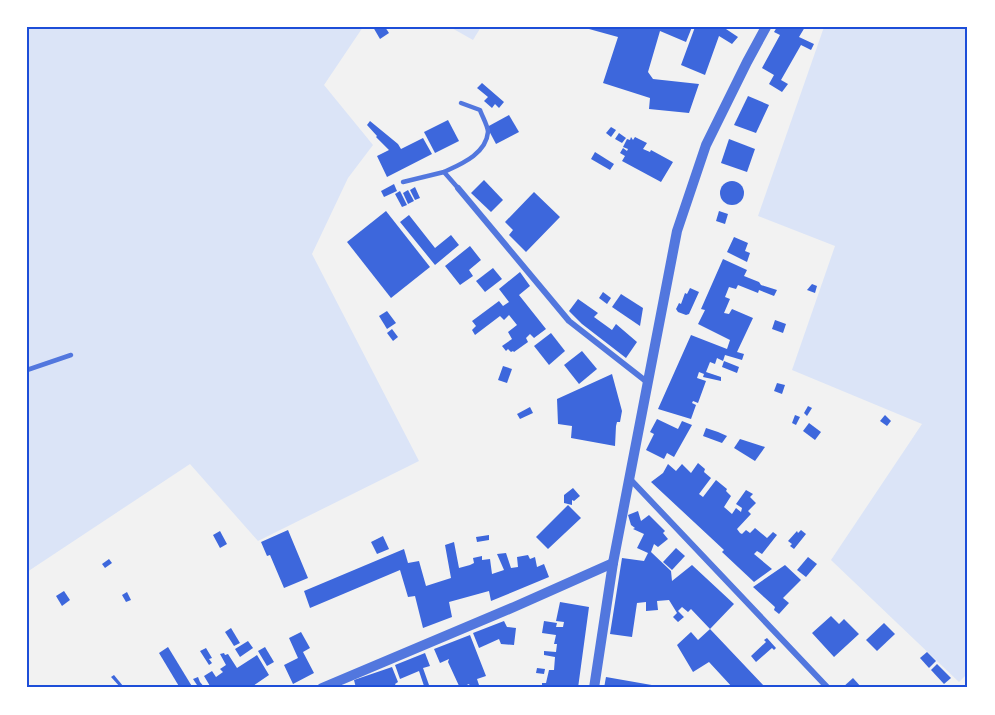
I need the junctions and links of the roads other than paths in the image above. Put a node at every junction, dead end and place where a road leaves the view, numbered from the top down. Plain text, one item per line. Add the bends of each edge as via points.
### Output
1 (766, 27) edge
2 (461, 103) dead end
3 (444, 172) junction
4 (403, 182) dead end
5 (458, 188) joint
6 (71, 355) dead end
7 (27, 370) edge
8 (647, 382) junction
9 (629, 478) junction
10 (613, 563) junction
11 (347, 683) edge
12 (321, 688) edge
13 (594, 688) edge
14 (828, 688) edge

1 - 8 street via 711,134 677,231
2 - 3 lane via 480,110 488,131 483,147 466,162
3 - 4 lane
3 - 5 lane
5 - 8 street via 569,321
6 - 7 lane
8 - 9 street
9 - 10 street
9 - 14 street
10 - 11 street
10 - 13 street
11 - 12 street

